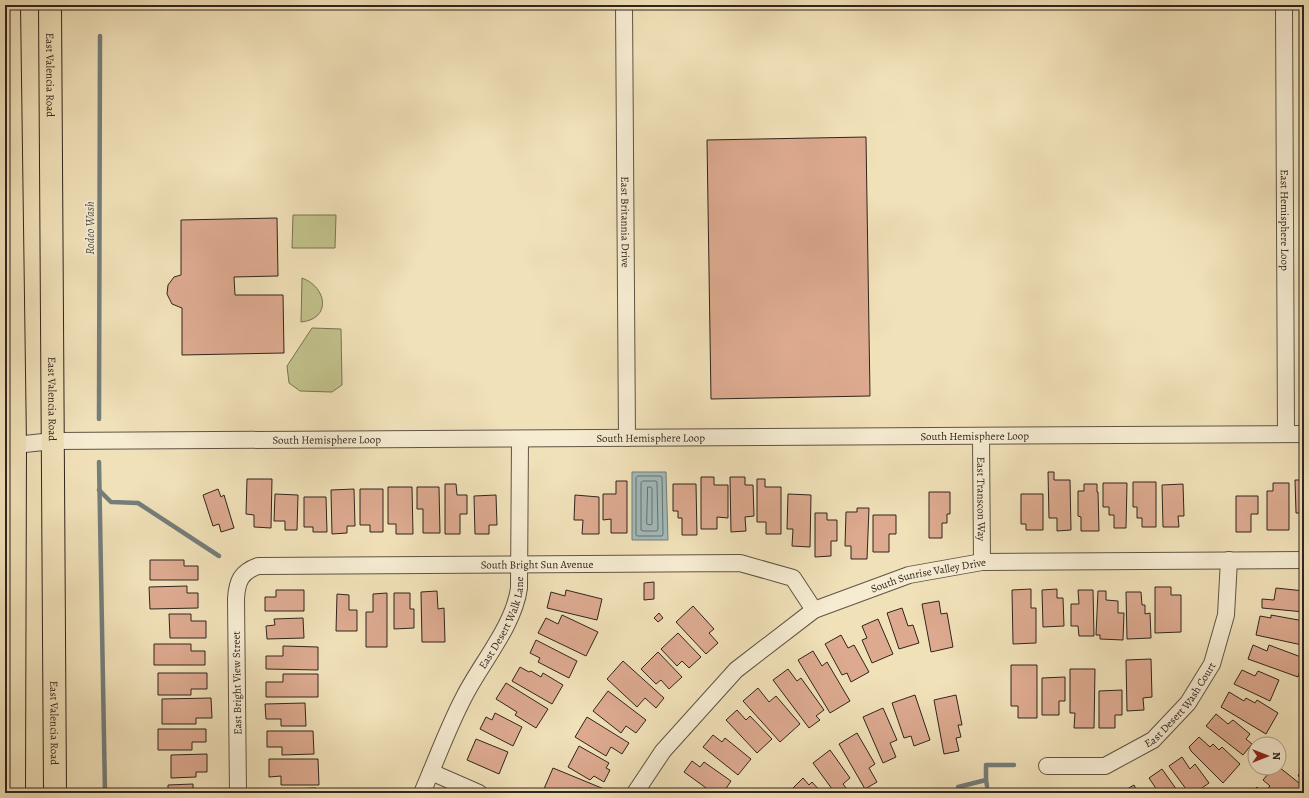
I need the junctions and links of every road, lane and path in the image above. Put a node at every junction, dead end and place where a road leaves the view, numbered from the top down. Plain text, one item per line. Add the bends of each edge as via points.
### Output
1 (9, 5) edge
2 (50, 5) edge
3 (624, 5) edge
4 (1284, 5) edge
5 (1286, 434) junction
6 (1304, 434) edge
7 (981, 436) junction
8 (627, 438) junction
9 (520, 439) junction
10 (53, 441) junction
11 (15, 444) junction
12 (1229, 560) junction
13 (1304, 560) edge
14 (982, 562) junction
15 (519, 564) junction
16 (239, 572) joint
17 (814, 610) junction
18 (1047, 766) dead end
19 (431, 772) junction
20 (14, 793) edge
21 (55, 793) edge
22 (238, 793) edge
23 (422, 793) edge
24 (479, 793) edge
25 (635, 793) edge

1 - 11 main road
2 - 10 main road, East Valencia Road
3 - 8 street, East Britannia Drive
4 - 5 street, East Hemisphere Loop
5 - 6 street, South Hemisphere Loop
5 - 7 street, South Hemisphere Loop
7 - 8 street, South Hemisphere Loop
7 - 14 street, East Transcon Way
8 - 9 street, South Hemisphere Loop
9 - 10 street, South Hemisphere Loop
9 - 15 street, East Desert Walk Lane
10 - 11 street, South Hemisphere Loop
10 - 21 main road, East Valencia Road
11 - 20 main road
12 - 13 street, South Sunrise Valley Drive
12 - 14 street, South Sunrise Valley Drive
12 - 18 street, East Desert Wash Court via 1226,615 1212,664 1188,703 1153,740 1105,766
14 - 17 street, South Sunrise Valley Drive via 910,576
15 - 16 street, South Bright Sun Avenue via 267,565
15 - 17 street, South Bright Sun Avenue via 740,562 793,578
15 - 19 street, East Desert Walk Lane via 518,600 507,624 465,694
16 - 22 street, East Bright View Street via 236,599
17 - 25 street, South Sunrise Valley Drive via 736,670 663,751
19 - 23 street, East Desert Walk Lane
19 - 24 street

